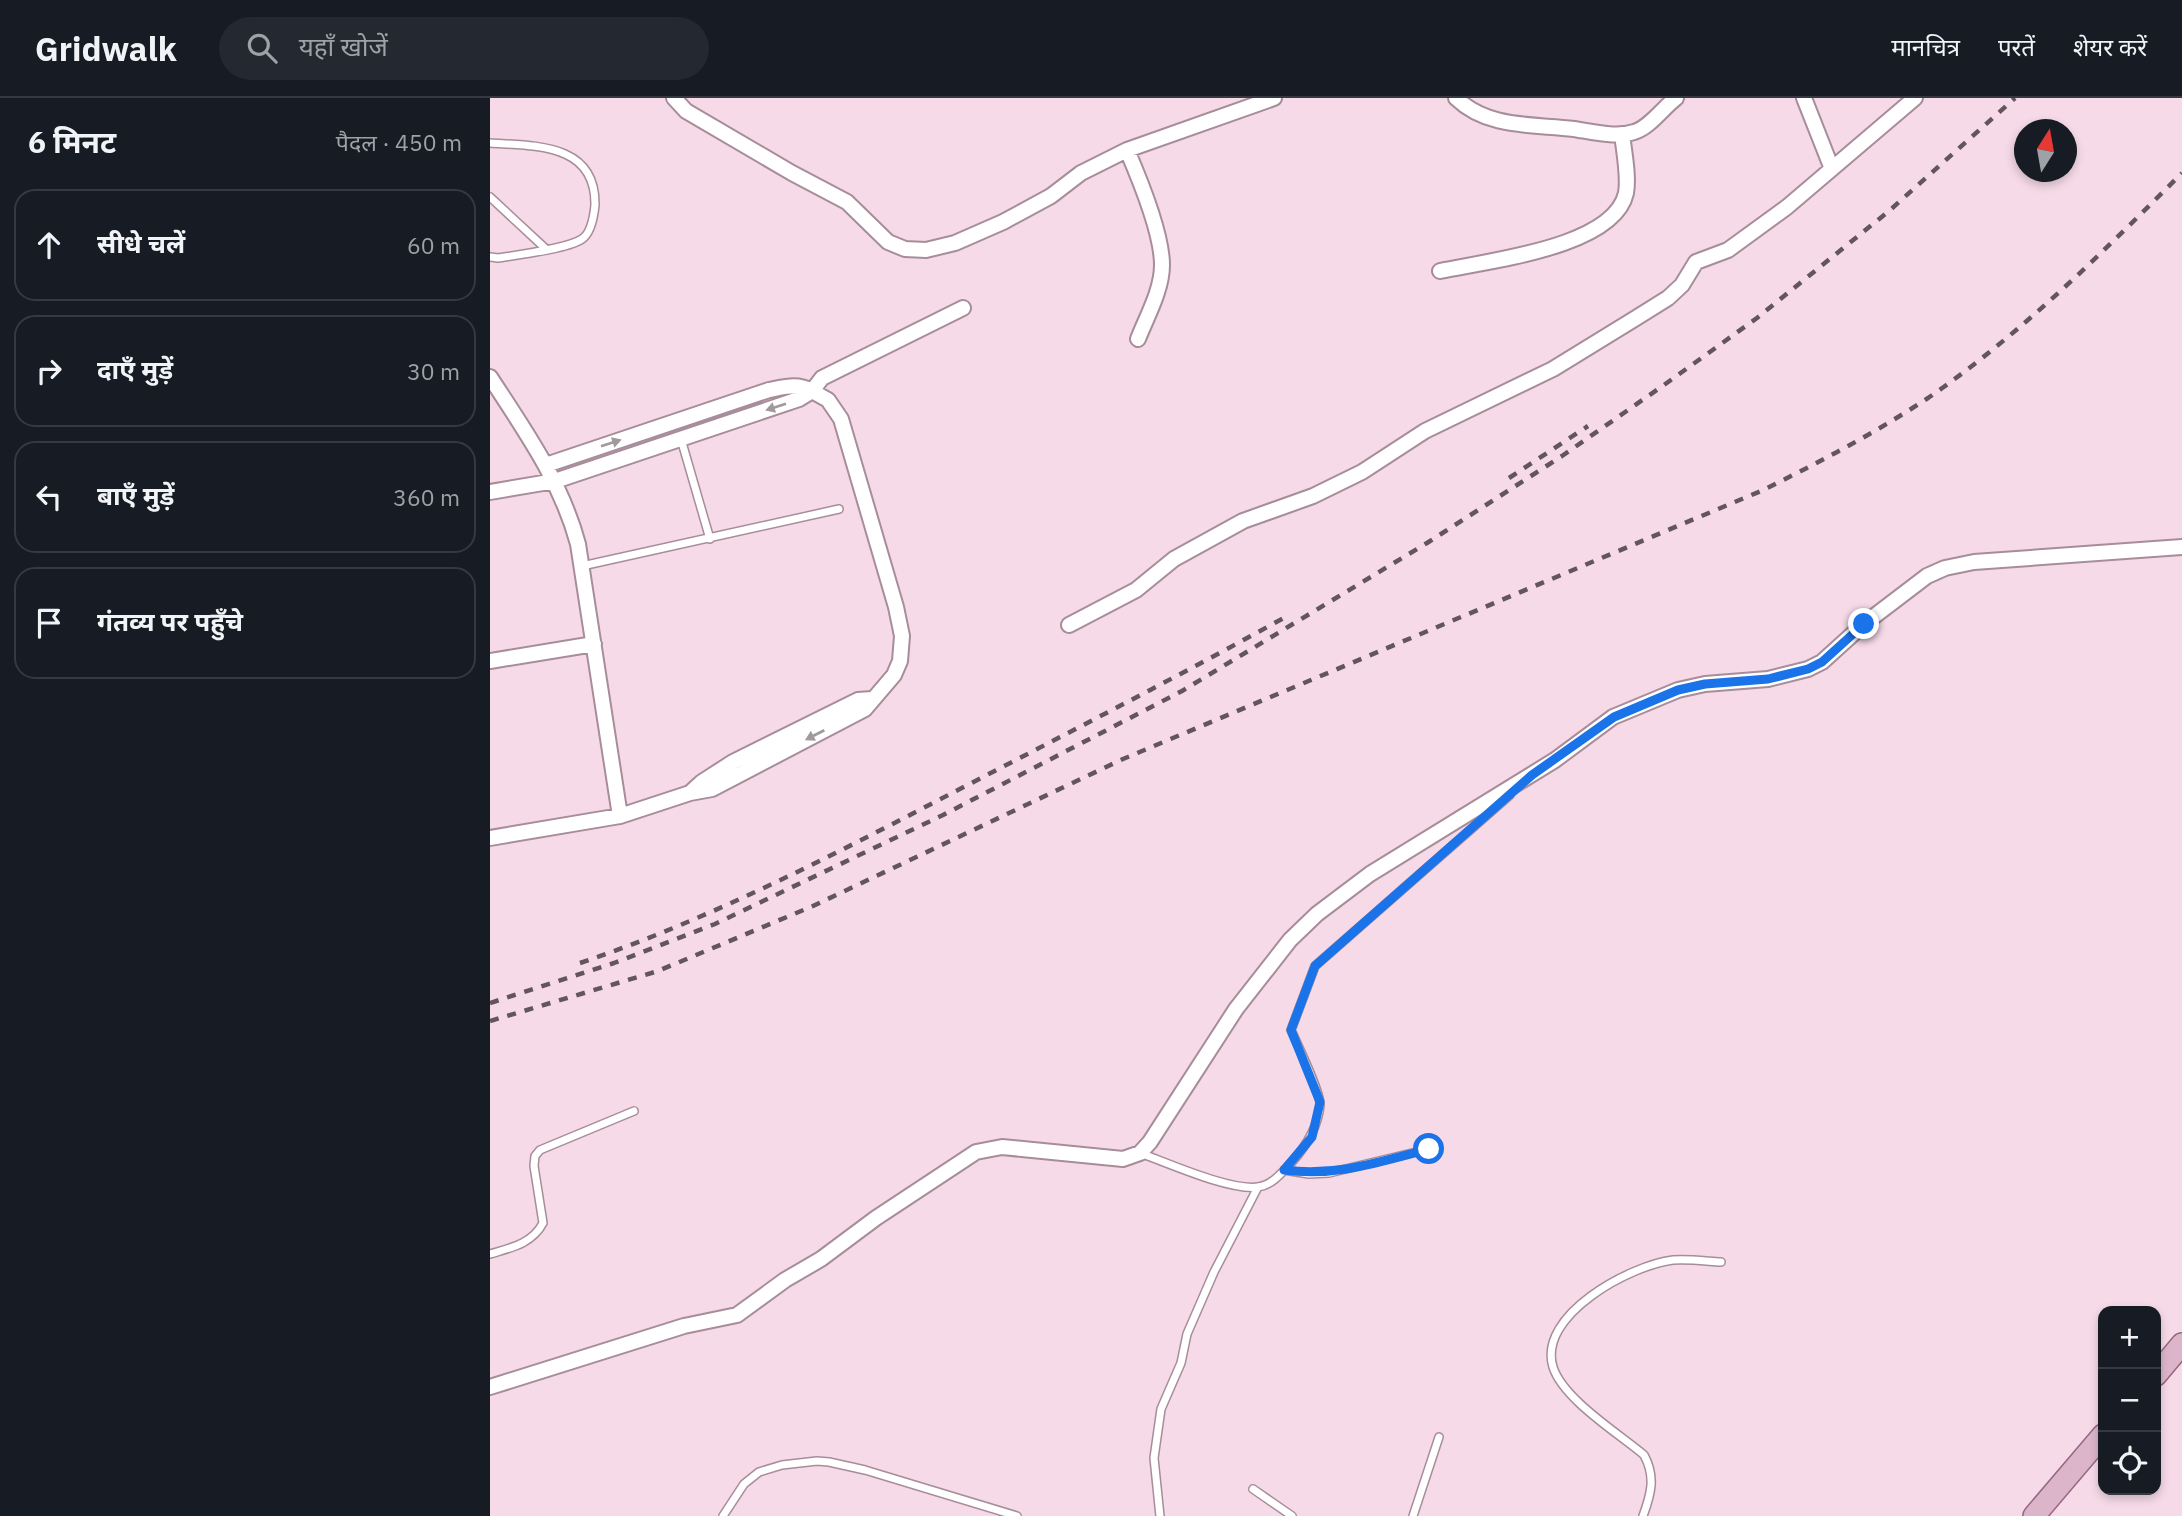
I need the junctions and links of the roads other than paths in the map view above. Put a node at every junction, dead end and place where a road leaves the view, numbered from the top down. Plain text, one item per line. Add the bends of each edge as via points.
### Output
1 (674, 98) edge
2 (1274, 98) edge
3 (1456, 98) edge
4 (1676, 98) edge
5 (1804, 98) edge
6 (1915, 98) edge
7 (1622, 134) junction
8 (490, 143) edge
9 (1127, 150) junction
10 (1832, 169) junction
11 (490, 197) edge
12 (546, 249) junction
13 (490, 257) edge
14 (1440, 271) dead end
15 (963, 308) dead end
16 (1138, 339) dead end
17 (490, 377) edge
18 (813, 391) junction
19 (681, 439) junction
20 (547, 464) junction
21 (555, 481) junction
22 (490, 492) edge
23 (839, 509) dead end
24 (710, 539) junction
25 (2182, 547) edge
26 (581, 566) junction
27 (1069, 625) dead end
28 (594, 644) junction
29 (490, 661) edge
30 (1532, 775) junction
31 (620, 816) junction
32 (490, 838) edge
33 (634, 1111) dead end
34 (1429, 1149) dead end
35 (1140, 1153) junction
36 (1284, 1170) junction
37 (1258, 1187) junction
38 (490, 1254) edge
39 (1721, 1262) dead end
40 (2182, 1344) edge
41 (2160, 1369) edge
42 (490, 1387) edge
43 (1438, 1437) dead end
44 (2098, 1442) edge
45 (1253, 1489) dead end
46 (723, 1516) edge
47 (1017, 1516) edge
48 (1160, 1516) edge
49 (1292, 1516) edge
50 (1413, 1516) edge
51 (1643, 1516) edge
52 (2034, 1516) edge

1 - 9 street via 686,111 847,202 879,235 905,249 955,243 1003,222 1051,196 1080,173
2 - 9 street
3 - 7 street via 1479,115 1506,122
4 - 7 street via 1641,129
5 - 10 street
6 - 10 street
7 - 14 street via 1626,192 1617,212 1604,223 1535,253
8 - 12 lane via 539,146 568,155 588,174 595,208 588,232 579,241
9 - 16 street via 1143,188 1162,267
10 - 27 street via 1728,250 1696,262 1689,277 1668,298 1553,369 1425,431 1350,478 1244,521 1174,559 1136,590
11 - 12 lane
12 - 13 lane
15 - 18 street via 822,378
17 - 20 street
18 -> 19 street
20 -> 18 street via 769,390 791,385
18 - 31 street via 828,400 841,419 896,607 902,636 894,675 872,699 858,700 733,762 690,793
19 - 21 street
19 - 24 lane
20 - 21 street
21 - 22 street
21 - 26 street via 572,524
23 - 24 lane
24 - 26 lane
25 - 30 street via 1945,568 1896,599 1822,662 1768,679 1705,684 1649,701 1614,717
26 - 28 street
28 - 29 street
28 - 31 street
30 - 35 street via 1370,874 1290,940 1236,1009
30 - 36 lane via 1315,966 1291,1030 1320,1102 1312,1137
31 - 32 street
33 - 38 lane via 540,1150 534,1166 543,1223 533,1237
34 - 36 lane via 1329,1173
35 - 37 lane via 1218,1181
35 - 42 street via 1123,1159 1002,1147 976,1152 737,1315 684,1326
36 - 37 lane
37 - 48 lane via 1214,1272 1161,1409 1154,1458
39 - 51 lane via 1673,1260 1637,1269 1575,1310 1553,1343 1553,1368 1563,1385 1644,1455 1653,1486
40 - 41 main road
43 - 50 lane
44 - 52 main road
45 - 49 lane
46 - 47 lane via 744,1483 759,1472 817,1461

